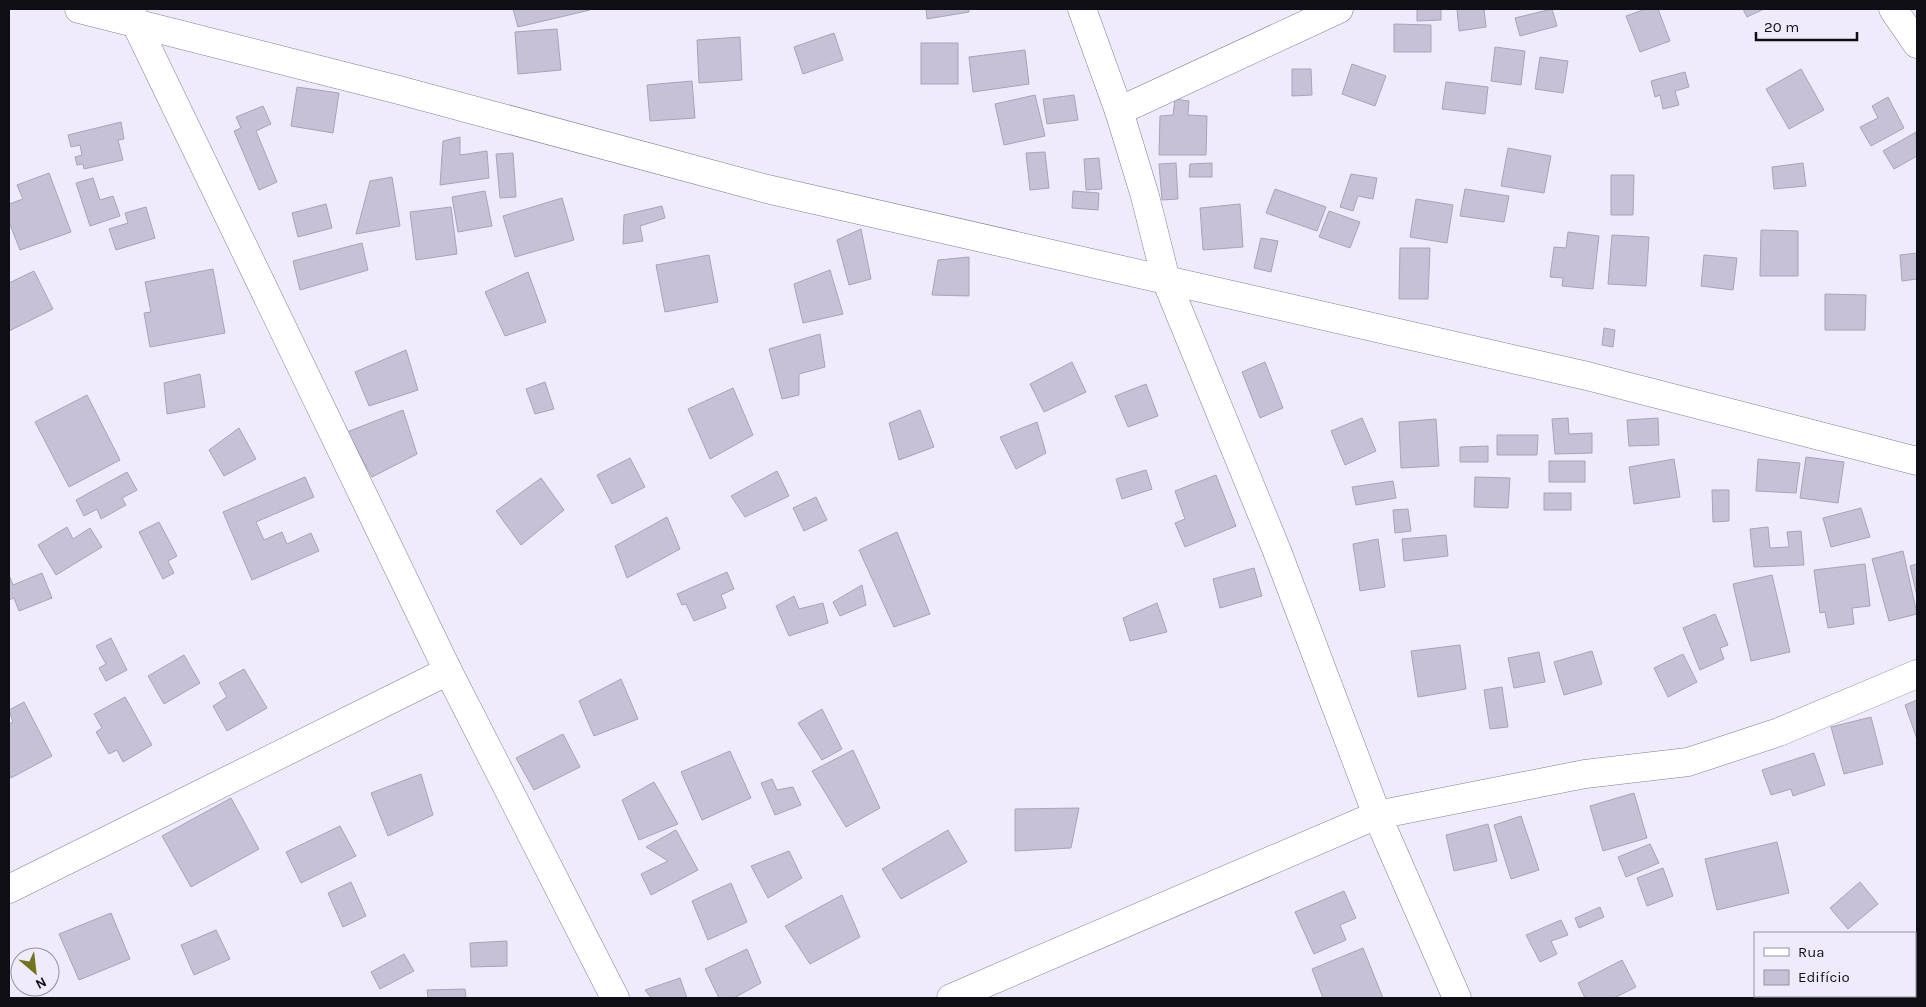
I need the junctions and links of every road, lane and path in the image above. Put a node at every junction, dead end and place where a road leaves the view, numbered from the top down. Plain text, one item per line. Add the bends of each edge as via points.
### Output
1 (79, 9) edge
2 (1082, 9) edge
3 (1339, 9) edge
4 (1893, 9) edge
5 (133, 15) edge
6 (1917, 44) edge
7 (1119, 111) junction
8 (1166, 280) junction
9 (1917, 461) edge
10 (448, 671) junction
11 (1917, 674) edge
12 (1377, 815) junction
13 (9, 889) edge
14 (615, 998) edge
15 (951, 998) edge
16 (1457, 998) edge

1 - 5 street
2 - 7 street
3 - 7 street
4 - 6 street
5 - 8 street via 767,189
5 - 10 street
7 - 8 street
8 - 9 street via 1587,376
8 - 12 street via 1277,551
10 - 13 street
10 - 14 street
11 - 12 street via 1779,732 1688,762 1585,774
12 - 15 street
12 - 16 street

